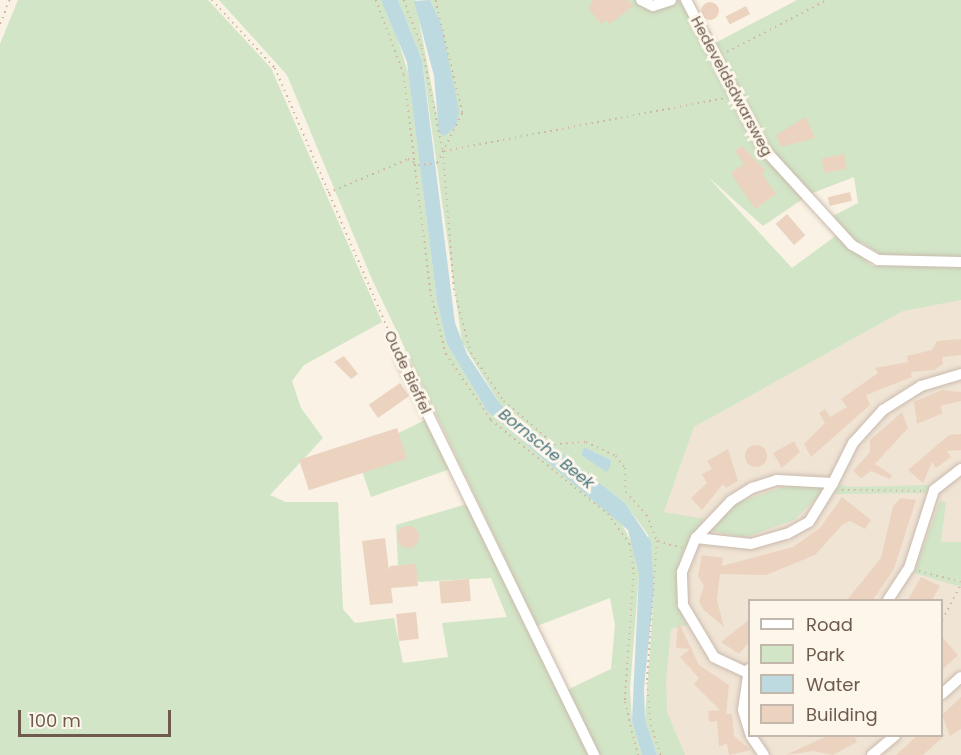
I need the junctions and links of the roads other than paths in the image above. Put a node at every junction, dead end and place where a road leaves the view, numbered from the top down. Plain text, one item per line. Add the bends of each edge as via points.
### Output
1 (640, 0) edge
2 (671, 0) edge
3 (686, 0) edge
4 (961, 262) edge
5 (401, 359) road end
6 (961, 374) edge
7 (961, 469) edge
8 (831, 487) junction
9 (696, 538) junction
10 (889, 599) edge
11 (748, 672) edge
12 (961, 677) edge
13 (748, 678) edge
14 (943, 693) edge
15 (748, 727) edge
16 (752, 737) edge
17 (893, 737) edge
18 (594, 755) edge
19 (764, 755) edge
20 (872, 755) edge

1 - 2 street via 653,6
3 - 4 street, Hedeveldsdwarsweg via 776,165 866,255
5 - 18 street, Oude Bieffel
6 - 8 street via 921,386 883,410 853,443
7 - 10 street via 934,490 909,568
8 - 9 street via 777,480 752,488 731,501
8 - 9 street via 808,522 787,534 751,544
9 - 11 street via 680,589 690,622 714,657
12 - 14 street
13 - 15 street via 743,710
16 - 19 street
17 - 20 street

